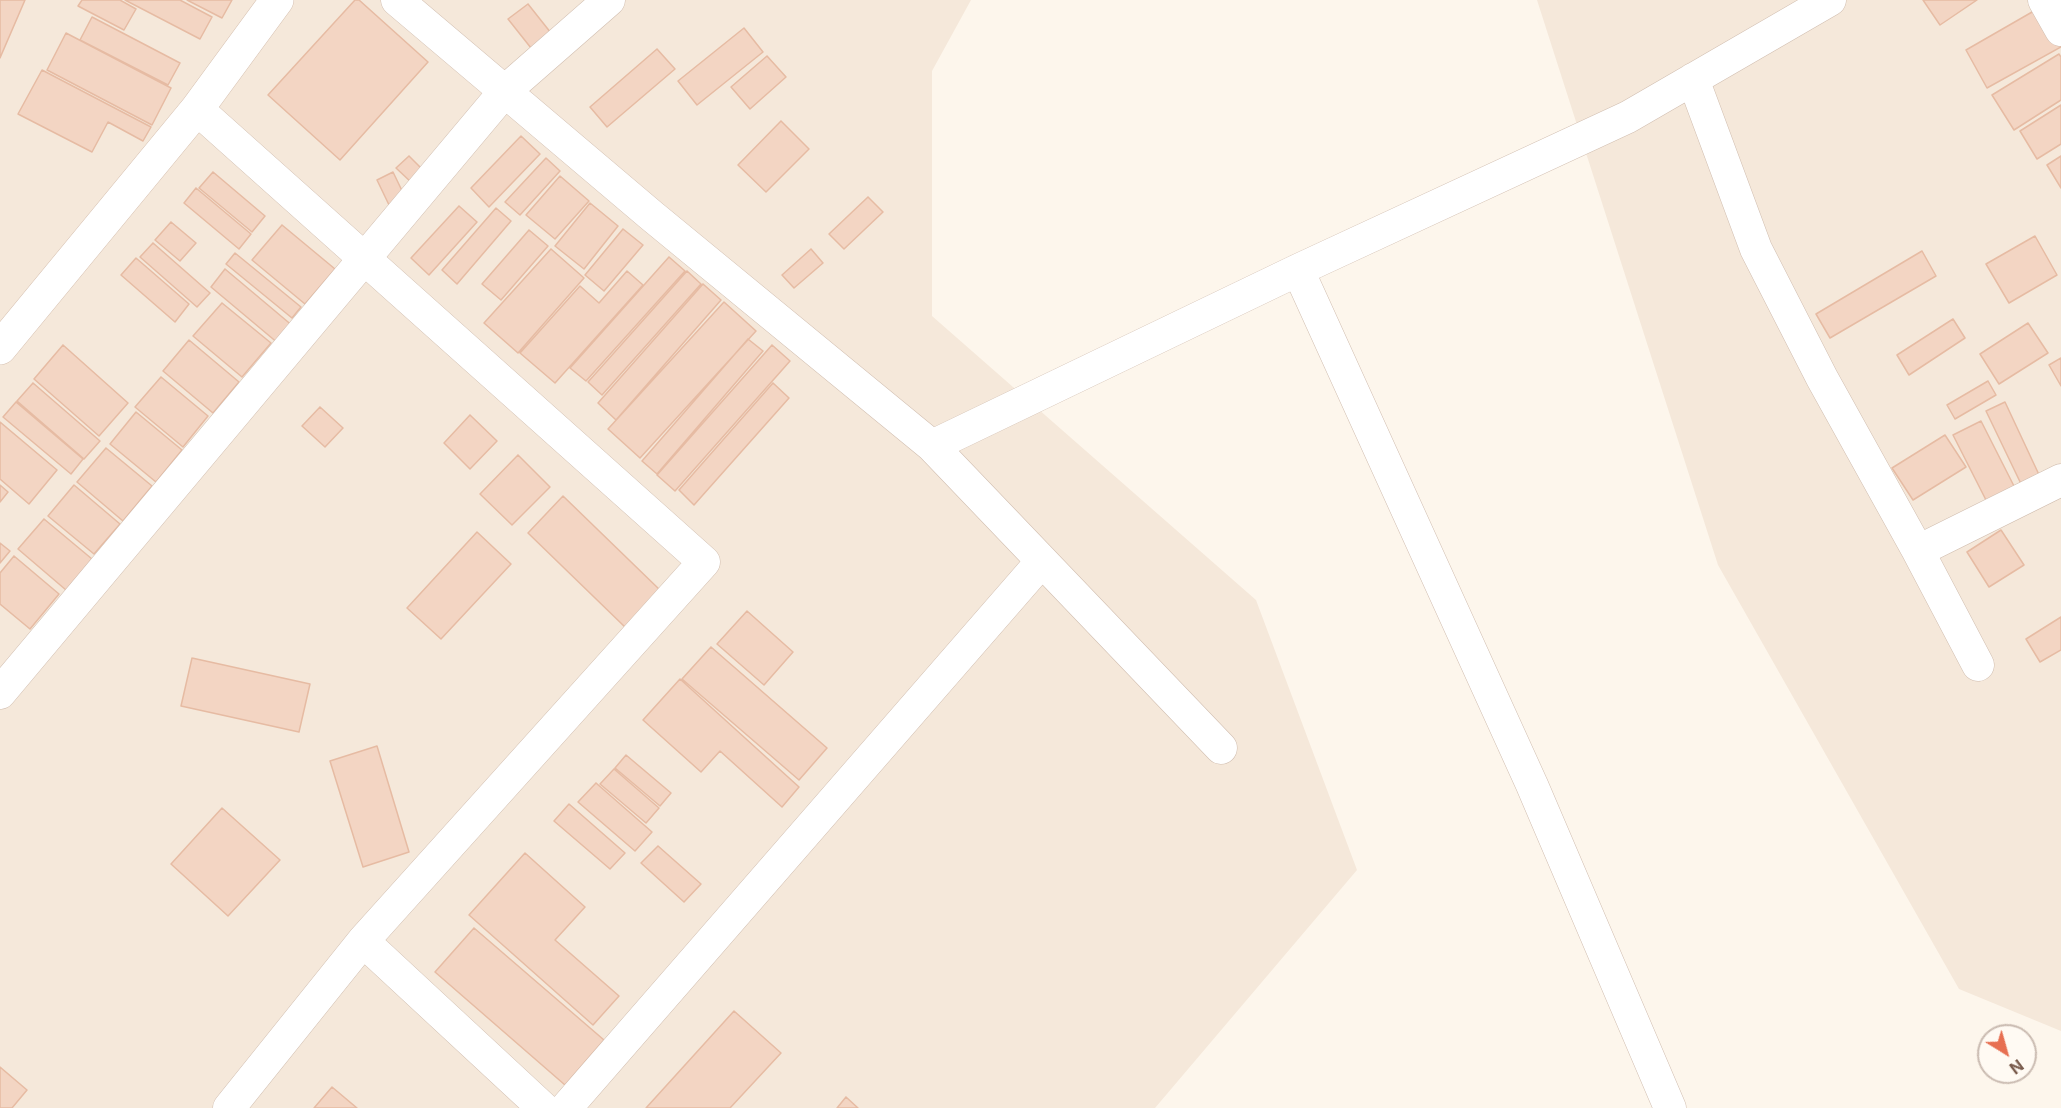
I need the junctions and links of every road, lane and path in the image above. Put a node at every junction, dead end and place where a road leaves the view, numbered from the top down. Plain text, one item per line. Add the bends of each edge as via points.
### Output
1 (277, 0) edge
2 (396, 0) edge
3 (609, 0) edge
4 (1830, 0) edge
5 (2044, 0) edge
6 (2061, 30) edge
7 (1693, 79) junction
8 (505, 91) junction
9 (197, 109) junction
10 (365, 258) junction
11 (1298, 270) junction
12 (0, 348) edge
13 (932, 446) junction
14 (2061, 480) edge
15 (1918, 551) junction
16 (1042, 561) junction
17 (1978, 665) dead end
18 (0, 693) edge
19 (1221, 748) dead end
20 (363, 940) junction
21 (229, 1108) edge
22 (543, 1108) edge
23 (566, 1108) edge
24 (1670, 1108) edge

1 - 9 street
2 - 8 street
3 - 8 street
4 - 7 street
5 - 6 street
7 - 11 street via 1628,117
7 - 15 street via 1756,249
8 - 10 street
8 - 13 street
9 - 10 street
9 - 12 street
10 - 18 street
10 - 20 street via 704,562
11 - 13 street
11 - 24 street via 1532,785
13 - 16 street
14 - 15 street
15 - 17 street
16 - 19 street
16 - 23 street
20 - 21 street
20 - 22 street

